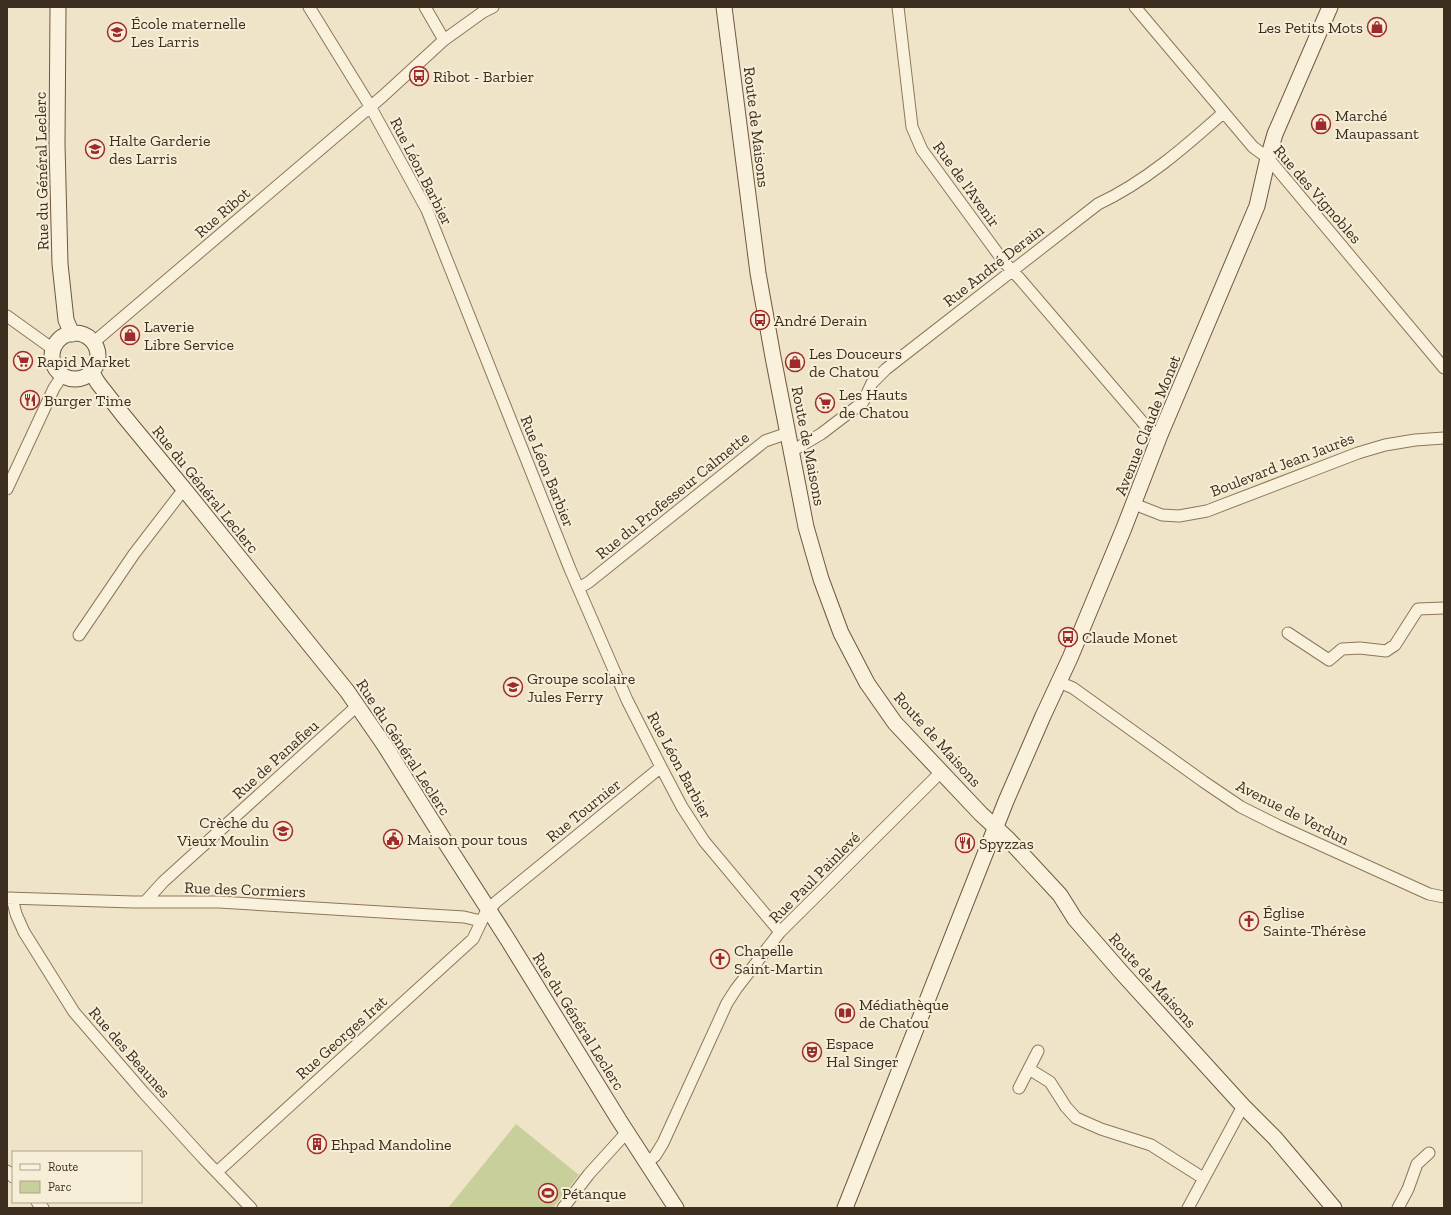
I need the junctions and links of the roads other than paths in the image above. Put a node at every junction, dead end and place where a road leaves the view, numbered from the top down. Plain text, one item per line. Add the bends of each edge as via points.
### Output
1 (58, 7) edge
2 (310, 7) edge
3 (425, 7) edge
4 (493, 7) edge
5 (724, 7) edge
6 (898, 7) edge
7 (1134, 7) edge
8 (1330, 7) edge
9 (444, 40) junction
10 (370, 106) junction
11 (1223, 113) junction
12 (1268, 158) junction
13 (1012, 270) junction
14 (7, 316) edge
15 (72, 334) junction
16 (94, 342) junction
17 (53, 349) junction
18 (1444, 368) edge
19 (92, 373) junction
20 (62, 376) junction
21 (788, 433) junction
22 (1160, 435) junction
23 (1444, 438) edge
24 (792, 451) junction
25 (7, 489) edge
26 (184, 490) junction
27 (1134, 504) junction
28 (579, 588) junction
29 (1444, 608) edge
30 (1288, 633) dead end
31 (79, 635) dead end
32 (1059, 682) junction
33 (357, 706) junction
34 (661, 767) junction
35 (941, 772) junction
36 (996, 828) junction
37 (1444, 897) edge
38 (10, 898) edge
39 (145, 902) junction
40 (485, 915) junction
41 (780, 932) junction
42 (1038, 1051) dead end
43 (1030, 1069) junction
44 (1019, 1088) dead end
45 (1243, 1106) junction
46 (627, 1132) junction
47 (1429, 1153) dead end
48 (646, 1163) junction
49 (217, 1172) junction
50 (1203, 1178) junction
51 (251, 1208) edge
52 (563, 1208) edge
53 (676, 1208) edge
54 (845, 1208) edge
55 (1188, 1208) edge
56 (1334, 1208) edge
57 (1398, 1208) edge

1 - 15 street, Rue du Général Leclerc via 57,144 60,264 66,320
2 - 10 street, Rue Léon Barbier
3 - 9 street
4 - 9 street, Rue Ribot
5 - 21 street, Route de Maisons via 758,273
6 - 13 street, Rue de l'Avenir via 912,127 922,150
7 - 11 street, Rue des Vignobles
8 - 12 street, Avenue Claude Monet via 1275,134
9 - 10 street, Rue Ribot
10 - 16 street, Rue Ribot
10 - 28 street, Rue Léon Barbier via 427,210
11 - 12 street, Rue des Vignobles via 1253,147
11 - 13 street, Rue André Derain via 1180,151 1120,194 1098,204
12 - 18 street, Rue des Vignobles
12 - 22 street, Avenue Claude Monet via 1258,202
13 - 22 street, Rue de l'Avenir via 1149,430
13 - 24 street, Rue André Derain via 886,369 872,383 863,402 821,434
14 - 17 street
15 - 16 street via 84,335
15 - 17 street via 60,338
16 - 19 street via 98,361
17 - 20 street via 52,360
19 - 20 street via 81,379
19 - 26 street, Rue du Général Leclerc
20 - 25 street
21 - 24 street, Route de Maisons
21 - 28 street, Rue du Professeur Calmette via 765,441 590,582
22 - 27 street, Avenue Claude Monet
23 - 27 street, Boulevard Jean Jaurès via 1385,445 1358,453 1206,512 1179,516 1162,515
24 - 35 street, Route de Maisons via 806,527 821,579 841,633 867,683 895,723
26 - 31 street via 134,554
26 - 33 street, Rue du Général Leclerc
27 - 32 street, Avenue Claude Monet
28 - 34 street, Rue Léon Barbier via 624,693
29 - 30 street via 1418,609 1395,645 1386,651 1342,649 1329,660
32 - 36 street
32 - 37 street, Avenue de Verdun via 1073,688 1241,807 1429,894
33 - 39 street, Rue de Panafieu via 163,882
33 - 40 street, Rue du Général Leclerc via 394,759
34 - 40 street, Rue Tournier via 502,897
34 - 41 street, Rue Léon Barbier via 704,841
35 - 36 street, Route de Maisons
35 - 41 street, Rue Paul Painlevé
36 - 45 street, Route de Maisons via 1060,895 1075,919
36 - 54 street
38 - 39 street, Rue des Cormiers
38 - 49 street, Rue des Beaunes via 24,932 74,1012
39 - 40 street, Rue des Cormiers via 219,902 464,916
40 - 46 street, Rue du Général Leclerc
40 - 49 street, Rue Georges Irat via 473,939
41 - 48 street, Rue Paul Painlevé via 727,1003 663,1143 655,1156
42 - 43 street
43 - 44 street
43 - 50 street via 1050,1082 1076,1118 1151,1145
45 - 50 street
45 - 56 street, Route de Maisons via 1275,1138
46 - 48 street, Rue du Général Leclerc
46 - 52 street via 589,1174
47 - 57 street via 1417,1164
48 - 53 street, Rue du Général Leclerc
49 - 51 street, Rue des Beaunes
50 - 55 street

